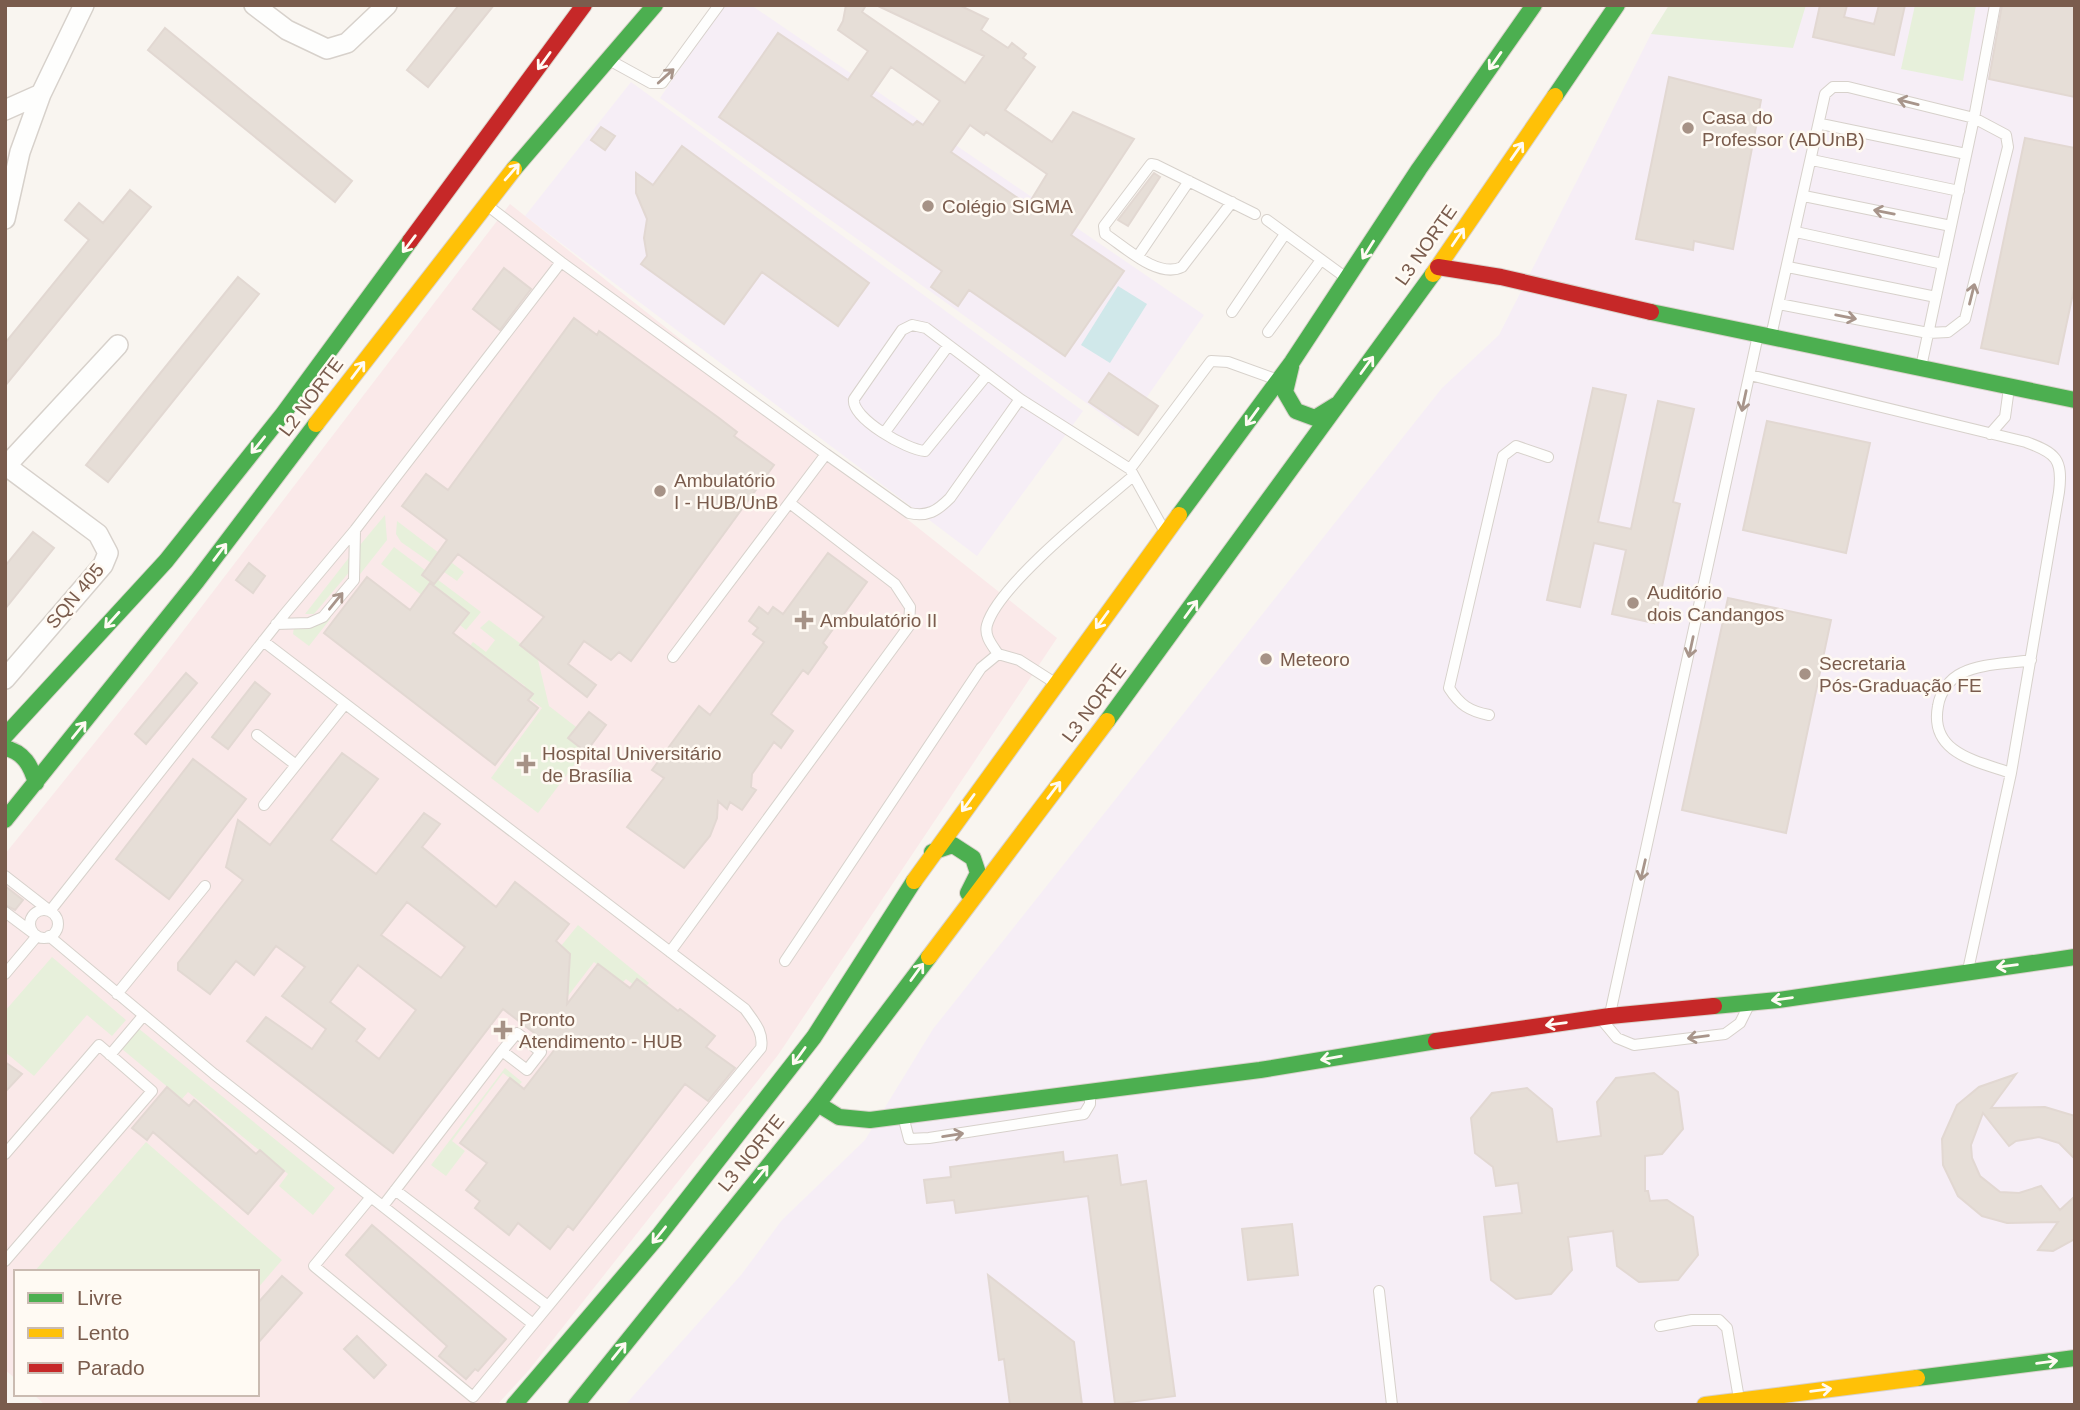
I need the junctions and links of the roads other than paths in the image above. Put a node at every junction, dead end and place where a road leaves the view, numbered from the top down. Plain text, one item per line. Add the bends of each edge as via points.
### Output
1 (84, 5) edge
2 (254, 5) edge
3 (387, 5) edge
4 (584, 5) edge
5 (655, 5) edge
6 (719, 5) edge
7 (1534, 5) edge
8 (1617, 5) edge
9 (1994, 5) edge
10 (607, 60) junction
11 (41, 94) junction
12 (5, 110) edge
13 (1974, 118) junction
14 (1821, 124) junction
15 (5, 135) edge
16 (20, 152) junction
17 (1966, 154) junction
18 (1812, 160) junction
19 (1189, 181) junction
20 (1959, 191) junction
21 (1804, 196) junction
22 (1231, 202) junction
23 (485, 203) junction
24 (1255, 214) dead end
25 (5, 219) edge
26 (1266, 220) dead end
27 (1951, 226) junction
28 (1796, 232) junction
29 (1285, 234) junction
30 (1138, 256) junction
31 (1321, 260) junction
32 (561, 262) junction
33 (1943, 264) junction
34 (1438, 267) junction
35 (1788, 267) junction
36 (1349, 280) junction
37 (1936, 297) junction
38 (1779, 304) junction
39 (1232, 312) dead end
40 (1268, 332) dead end
41 (1928, 333) junction
42 (1765, 335) junction
43 (118, 345) dead end
44 (948, 346) junction
45 (1292, 362) junction
46 (1921, 367) junction
47 (1750, 375) junction
48 (986, 376) junction
49 (1279, 380) junction
50 (2009, 385) junction
51 (2074, 396) edge
52 (1020, 399) junction
53 (1339, 404) junction
54 (885, 432) junction
55 (1990, 434) junction
56 (826, 454) junction
57 (1548, 457) dead end
58 (5, 465) edge
59 (1131, 473) junction
60 (791, 504) junction
61 (355, 530) junction
62 (1166, 533) junction
63 (276, 624) junction
64 (263, 641) junction
65 (998, 654) junction
66 (673, 657) dead end
67 (2031, 660) junction
68 (5, 679) edge
69 (1056, 684) junction
70 (345, 704) junction
71 (1489, 715) dead end
72 (257, 735) dead end
73 (5, 736) edge
74 (5, 748) edge
75 (296, 765) junction
76 (2011, 773) junction
77 (36, 783) junction
78 (264, 805) dead end
79 (5, 820) edge
80 (932, 852) junction
81 (5, 876) edge
82 (205, 886) dead end
83 (50, 911) junction
84 (5, 912) edge
85 (951, 925) junction
86 (37, 936) junction
87 (49, 936) junction
88 (670, 952) junction
89 (2075, 957) edge
90 (785, 961) dead end
91 (1968, 971) junction
92 (5, 974) edge
93 (117, 994) junction
94 (1749, 1003) junction
95 (144, 1016) junction
96 (1605, 1017) junction
97 (502, 1051) dead end
98 (110, 1055) junction
99 (1090, 1093) junction
100 (818, 1104) junction
101 (903, 1116) junction
102 (5, 1154) edge
103 (395, 1190) junction
104 (371, 1197) junction
105 (383, 1206) junction
106 (5, 1261) edge
107 (1379, 1291) dead end
108 (548, 1306) junction
109 (533, 1324) junction
110 (1660, 1326) dead end
111 (2075, 1358) edge
112 (1739, 1400) junction
113 (514, 1405) edge
114 (576, 1405) edge
115 (1392, 1405) edge
116 (1705, 1405) edge

1 - 11 street
2 - 3 street via 287,30 327,49 347,43
4 -> 73 main road, L2 NORTE via 283,414 166,561
5 - 10 main road, L2 NORTE
10 -> 6 lane via 651,83 662,83
7 -> 36 main road, L3 NORTE via 1419,169
34 -> 8 main road, L3 NORTE
9 - 13 lane
23 -> 10 main road, L2 NORTE
11 - 12 street
11 - 16 street
13 -> 14 lane via 1833,87 1825,94
13 - 17 lane
41 -> 13 lane via 1948,332 1965,319 2008,147 2002,131
14 - 17 lane
14 - 18 lane
15 - 16 street
16 - 25 street
17 - 20 lane
18 - 20 lane
18 - 21 lane
19 - 22 lane
19 - 30 lane
19 - 30 lane via 1151,164 1106,219 1105,234
20 - 27 lane
27 -> 21 lane
21 - 28 lane
22 - 24 lane
22 - 30 lane via 1182,267 1165,271
23 - 32 lane
77 -> 23 main road, L2 NORTE via 206,570
26 - 29 lane
27 - 33 lane
28 - 33 lane
28 - 35 lane
29 - 31 lane
29 - 39 lane
31 - 36 lane
31 - 40 lane
32 - 56 lane
32 - 61 lane
33 - 37 lane
34 - 42 main road
53 -> 34 main road, L3 NORTE
35 - 37 lane
35 - 38 lane
36 - 45 main road, L3 NORTE
37 - 41 lane
38 -> 41 lane
38 - 42 lane
41 - 46 lane
42 - 46 main road
42 - 47 lane
43 - 58 street, SQN 405
44 - 48 lane
44 - 54 lane
44 - 54 lane via 926,328 912,325 902,330 854,399 858,414
45 - 49 main road, L3 NORTE
45 - 53 main road via 1285,393 1294,409 1315,418
46 - 50 main road
47 - 55 lane
47 -> 96 lane
48 - 52 lane
48 - 54 lane via 925,451
49 - 59 lane via 1228,362 1211,361
49 -> 62 main road, L3 NORTE
50 - 51 main road
50 - 55 lane via 2005,417
52 - 56 lane via 950,498 923,516 909,513
52 - 59 lane
85 -> 53 main road, L3 NORTE via 1178,627
55 - 67 lane via 2040,447 2055,456 2062,472
56 - 60 lane
57 - 71 lane via 1516,446 1503,456 1449,688 1470,711
58 - 68 street, SQN 405 via 98,534 108,553 103,565
59 - 62 lane
59 - 65 lane via 1009,589 986,627
60 - 66 lane
60 - 88 lane via 895,584 910,607 909,626
61 - 63 lane
63 -> 61 lane via 309,623 323,617 354,580
62 -> 69 main road, L3 NORTE
63 - 64 lane
64 - 70 lane
64 - 83 lane
65 - 69 lane via 1019,660
65 - 90 lane via 981,668
67 - 76 lane
67 - 76 lane via 1961,673 1939,698 1936,729 1946,746 1963,757
69 -> 80 main road, L3 NORTE
70 - 75 lane
70 - 88 lane
72 - 75 lane
74 - 77 main road via 30,764
75 - 78 lane
76 - 91 lane
77 - 79 main road, L2 NORTE
80 - 85 main road via 953,845 968,852 978,864 978,873
80 -> 113 main road, L3 NORTE via 838,1001 782,1079 660,1234
81 - 83 lane
82 - 93 lane
83 - 86 lane via 40,910 32,916 30,925
83 - 87 lane via 58,922
84 - 86 lane
100 -> 85 main road, L3 NORTE
86 - 87 lane
86 - 92 lane
87 - 93 lane
88 - 108 lane via 745,1009 760,1031 761,1048
89 -> 91 main road
91 -> 94 main road
93 - 95 lane
94 - 96 main road
94 -> 96 lane via 1747,1014 1725,1034 1633,1045 1617,1038
95 - 98 lane
95 - 104 lane
96 -> 99 main road
97 - 103 lane
98 - 102 lane via 99,1045
98 - 106 lane via 152,1091
99 - 101 main road
101 -> 99 lane via 909,1139 929,1138 1084,1114
100 - 101 main road via 839,1117
114 -> 100 main road, L3 NORTE
103 - 105 lane
103 - 108 lane
104 - 105 lane
104 - 109 lane via 314,1266 473,1396
105 - 109 lane
107 - 115 lane
108 - 109 lane
110 - 112 lane via 1719,1320 1727,1328
112 -> 111 main road
112 - 116 main road

